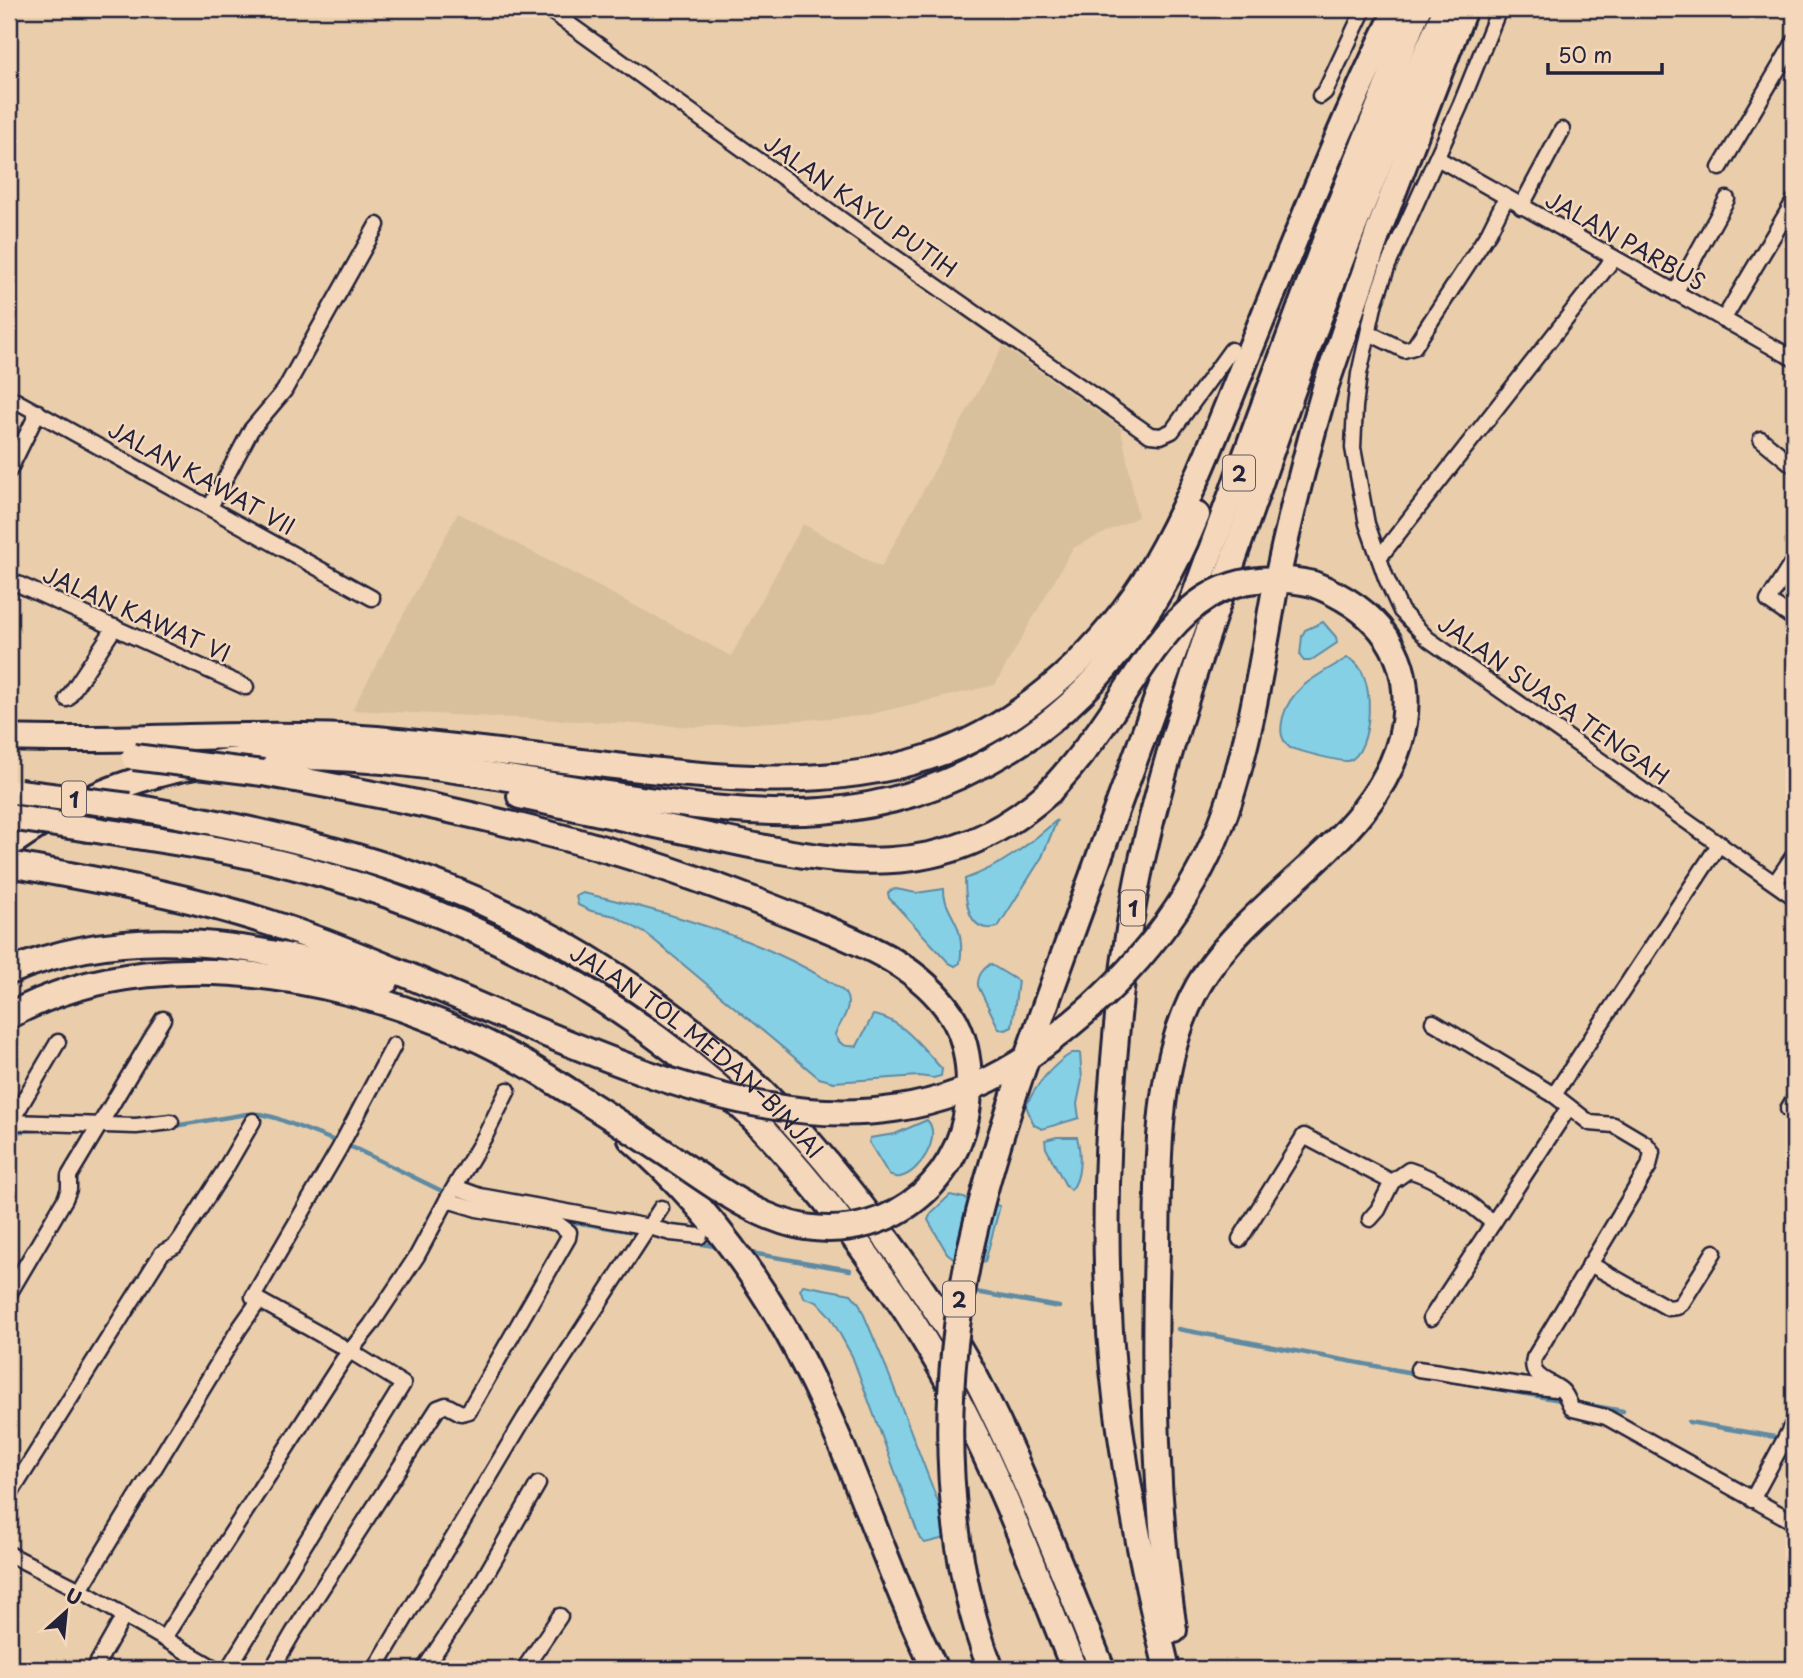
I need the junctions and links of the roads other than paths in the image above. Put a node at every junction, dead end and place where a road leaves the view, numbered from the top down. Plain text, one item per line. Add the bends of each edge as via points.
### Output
1 (548, 9) edge
2 (1364, 9) edge
3 (1397, 9) edge
4 (1418, 9) edge
5 (1446, 9) edge
6 (1464, 9) edge
7 (1499, 9) edge
8 (1794, 42) edge
9 (1320, 96) dead end
10 (1562, 130) dead end
11 (1437, 158) junction
12 (1720, 168) dead end
13 (1321, 179) junction
14 (1506, 198) junction
15 (1727, 199) dead end
16 (1794, 201) edge
17 (1521, 207) junction
18 (377, 225) dead end
19 (1614, 258) junction
20 (1675, 293) junction
21 (1723, 320) junction
22 (1368, 333) junction
23 (1231, 349) dead end
24 (1794, 359) edge
25 (9, 397) edge
26 (38, 412) junction
27 (1761, 439) dead end
28 (1794, 466) edge
29 (9, 471) edge
30 (210, 507) junction
31 (1379, 558) junction
32 (1794, 560) edge
33 (9, 580) edge
34 (372, 598) dead end
35 (1794, 619) edge
36 (115, 627) junction
37 (246, 687) dead end
38 (67, 699) dead end
39 (9, 738) edge
40 (9, 745) edge
41 (140, 748) junction
42 (267, 765) junction
43 (14, 792) edge
44 (9, 817) edge
45 (1720, 843) junction
46 (9, 845) edge
47 (1794, 855) edge
48 (9, 864) edge
49 (1775, 883) junction
50 (1794, 897) edge
51 (9, 972) edge
52 (9, 1016) edge
53 (163, 1019) dead end
54 (517, 1022) junction
55 (1433, 1022) dead end
56 (58, 1042) dead end
57 (394, 1045) dead end
58 (550, 1079) junction
59 (508, 1090) dead end
60 (1554, 1095) junction
61 (1569, 1107) junction
62 (253, 1121) dead end
63 (171, 1122) dead end
64 (10, 1123) edge
65 (95, 1130) junction
66 (1392, 1182) junction
67 (451, 1194) junction
68 (661, 1208) dead end
69 (1370, 1219) dead end
70 (1493, 1223) junction
71 (645, 1232) junction
72 (700, 1236) dead end
73 (1240, 1239) dead end
74 (1714, 1252) dead end
75 (1590, 1264) junction
76 (9, 1294) edge
77 (258, 1302) junction
78 (1431, 1318) dead end
79 (350, 1351) junction
80 (1418, 1369) dead end
81 (1566, 1397) junction
82 (1788, 1433) edge
83 (538, 1484) dead end
84 (9, 1496) edge
85 (1752, 1500) junction
86 (1794, 1522) edge
87 (9, 1554) edge
88 (80, 1590) junction
89 (124, 1616) junction
90 (560, 1616) dead end
91 (164, 1638) junction
92 (209, 1668) edge
93 (94, 1669) edge
94 (228, 1669) edge
95 (272, 1669) edge
96 (374, 1669) edge
97 (424, 1669) edge
98 (524, 1669) edge
99 (934, 1669) edge
100 (990, 1669) edge
101 (1074, 1669) edge
102 (1102, 1669) edge
103 (1167, 1669) edge
104 (1179, 1669) edge

1 - 23 street, JALAN KAYU PUTIH via 1150,435 1172,431
2 - 9 street
3 - 13 highway
4 - 100 highway, 2, bridge via 1260,416 1016,1085 988,1174 956,1321 949,1426 954,1505 967,1587
5 - 103 highway, 1 via 1373,180 1292,393 1178,722 1146,840 1125,956 1107,1171 1109,1308 1128,1480
6 - 54 highway, bridge via 1379,230 1325,388 1292,508 1256,702 1229,802 1184,900 1119,981 1044,1046 988,1080 927,1102 869,1112 804,1112 688,1088
7 - 11 street, JALAN SUASA TENGAH
8 - 12 street
10 - 17 street
11 - 14 street, JALAN PARBUS
11 - 22 street, JALAN SUASA TENGAH via 1388,265
13 - 41 highway via 1199,473 1155,562 1115,622 1083,657 1049,688 979,735 930,757 876,770 809,778 683,774 325,736 217,736
13 - 42 highway via 1210,483 1164,587 1132,636 1088,689 1047,724 995,758 929,790 894,800 777,814 699,808 363,759 319,756
14 - 17 street, JALAN PARBUS
14 - 22 street via 1414,347 1404,351
15 - 20 street
16 - 21 street
17 - 19 street, JALAN PARBUS
18 - 30 street via 284,391 251,430
19 - 20 street, JALAN PARBUS
19 - 31 street
20 - 21 street, JALAN PARBUS
21 - 24 street, JALAN PARBUS
22 - 31 street, JALAN SUASA TENGAH via 1359,374 1353,448 1367,524
25 - 26 street, JALAN KAWAT VII
26 - 29 street
26 - 30 street, JALAN KAWAT VII
27 - 28 street
30 - 34 street, JALAN KAWAT VII
31 - 45 street, JALAN SUASA TENGAH via 1401,611 1428,639
32 - 35 street via 1768,601
33 - 36 street, JALAN KAWAT VI
36 - 37 street, JALAN KAWAT VI
36 - 38 street
39 - 41 highway
40 - 41 highway
41 - 42 highway, bridge
42 - 46 highway via 194,766 106,792 76,804
42 - 58 highway, bridge via 561,837 670,870 868,947 910,970 953,1017 967,1058 970,1098 958,1148 939,1179 896,1213 840,1228 779,1220 733,1196
42 - 104 highway, bridge via 327,760 803,856 894,861 976,841 1025,814 1073,766 1175,623 1211,594 1241,582 1292,579 1313,584 1368,614 1383,630 1402,672 1406,697 1398,748 1370,804 1332,846 1251,918 1205,975 1186,1012 1169,1074 1161,1125 1155,1443 1161,1542
43 - 102 highway, JALAN TOL MEDAN–BINJAI / 1, bridge via 219,823 382,864 506,913 600,966 711,1047 804,1136 928,1297 970,1368 1018,1469
44 - 101 highway, JALAN TOL MEDAN–BINJAI / 1, bridge via 184,844 305,869 389,895 453,920 566,976 681,1057 742,1108 828,1204 896,1295 940,1366 998,1485
45 - 49 street, JALAN SUASA TENGAH
45 - 60 street
47 - 49 street
48 - 54 highway via 141,888 239,913 333,945
49 - 50 street, JALAN SUASA TENGAH
51 - 54 highway via 63,953 117,944 166,942 237,948 366,975
52 - 58 highway via 100,982 156,974 215,972 302,982 362,996 442,1026
53 - 65 street
55 - 60 street
56 - 64 street
57 - 77 street via 343,1142 254,1290
58 - 99 highway, bridge via 607,1119 666,1172 737,1255 784,1326 834,1428
59 - 67 street
60 - 61 street
61 - 70 street
61 - 75 street via 1590,1122 1618,1126 1652,1152 1649,1166
62 - 84 street via 181,1238 162,1253
63 - 65 street
64 - 65 street
65 - 76 street via 69,1176 65,1199
66 - 69 street
66 - 70 street via 1409,1170 1424,1175 1465,1199
66 - 73 street via 1304,1136
67 - 71 street via 480,1196
67 - 79 street via 417,1256
67 - 95 street via 477,1209 557,1223 569,1232 568,1238 471,1407 461,1413 446,1405 438,1408
68 - 71 street
70 - 78 street
71 - 72 street
71 - 96 street via 524,1419
74 - 75 street via 1682,1303 1673,1308
75 - 81 street via 1532,1363 1536,1374
77 - 79 street
77 - 88 street
79 - 91 street
79 - 94 street via 403,1384
80 - 81 street via 1487,1378
81 - 85 street via 1577,1410 1606,1417
82 - 85 street
83 - 97 street via 477,1590
85 - 86 street
87 - 88 street
88 - 89 street
89 - 91 street
89 - 93 street
90 - 98 street
91 - 92 street

